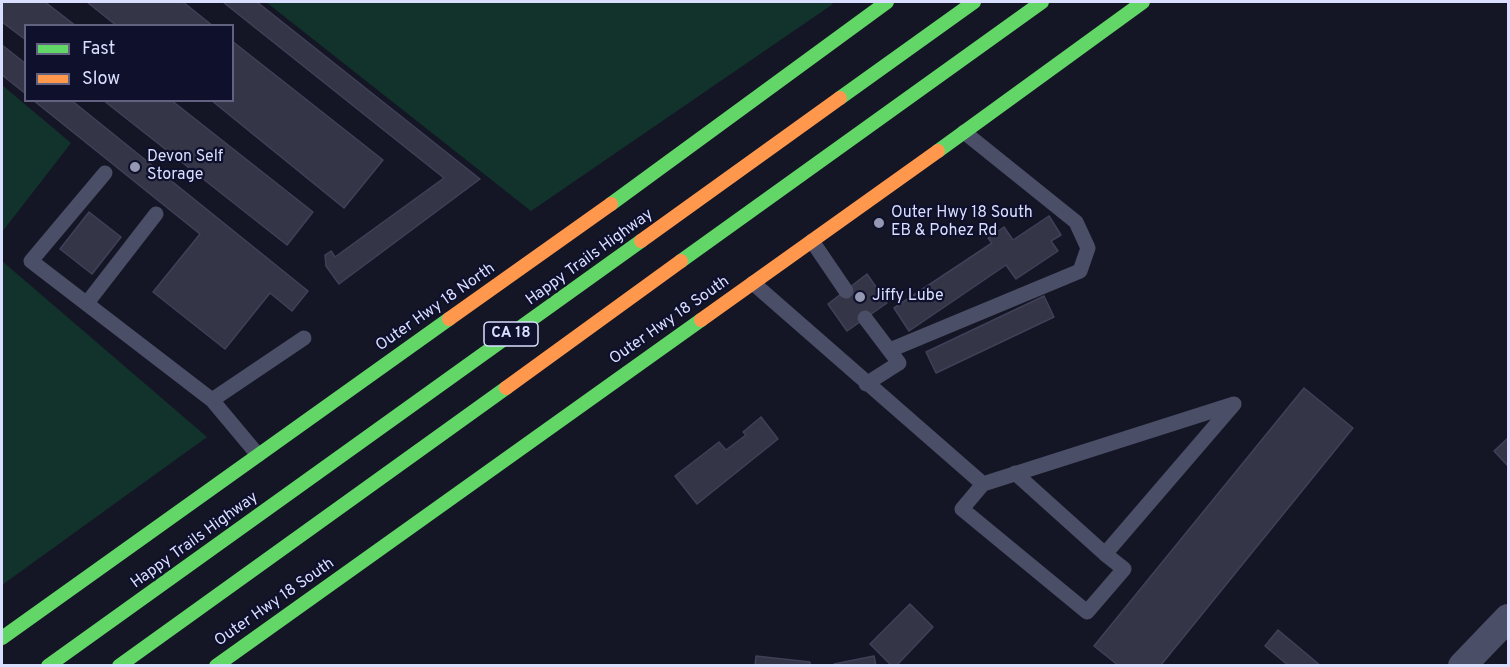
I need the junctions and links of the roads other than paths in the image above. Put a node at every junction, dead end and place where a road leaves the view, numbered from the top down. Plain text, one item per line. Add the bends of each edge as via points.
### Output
1 (887, 2) edge
2 (974, 2) edge
3 (1042, 2) edge
4 (1143, 2) edge
5 (964, 132) junction
6 (105, 173) dead end
7 (156, 214) dead end
8 (812, 241) junction
9 (753, 282) junction
10 (846, 291) dead end
11 (87, 303) junction
12 (865, 318) dead end
13 (304, 338) dead end
14 (890, 350) junction
15 (866, 384) junction
16 (212, 400) junction
17 (258, 456) junction
18 (1016, 473) junction
19 (983, 484) junction
20 (1105, 554) junction
21 (1509, 618) edge
22 (2, 638) edge
23 (48, 666) edge
24 (119, 666) edge
25 (216, 666) edge
26 (1462, 666) edge

1 - 17 main road, Outer Hwy 18 North
2 - 23 main road, Happy Trails Highway / CA 18
3 - 24 main road, CA 18
4 - 5 main road, Outer Hwy 18 South
5 - 8 main road, Outer Hwy 18 South
5 - 14 lane via 1076,222 1088,248 1080,271
6 - 11 lane via 31,261
7 - 11 lane
8 - 9 main road, Outer Hwy 18 South
8 - 10 lane
9 - 15 lane
9 - 25 main road, Outer Hwy 18 South
11 - 16 lane
12 - 14 lane
13 - 16 lane
14 - 15 lane via 899,363
15 - 19 lane
16 - 17 lane
17 - 22 main road, Outer Hwy 18 North
18 - 19 lane
18 - 20 lane
18 - 20 lane via 1234,404
19 - 20 lane via 962,509 1087,612 1124,568
21 - 26 street

